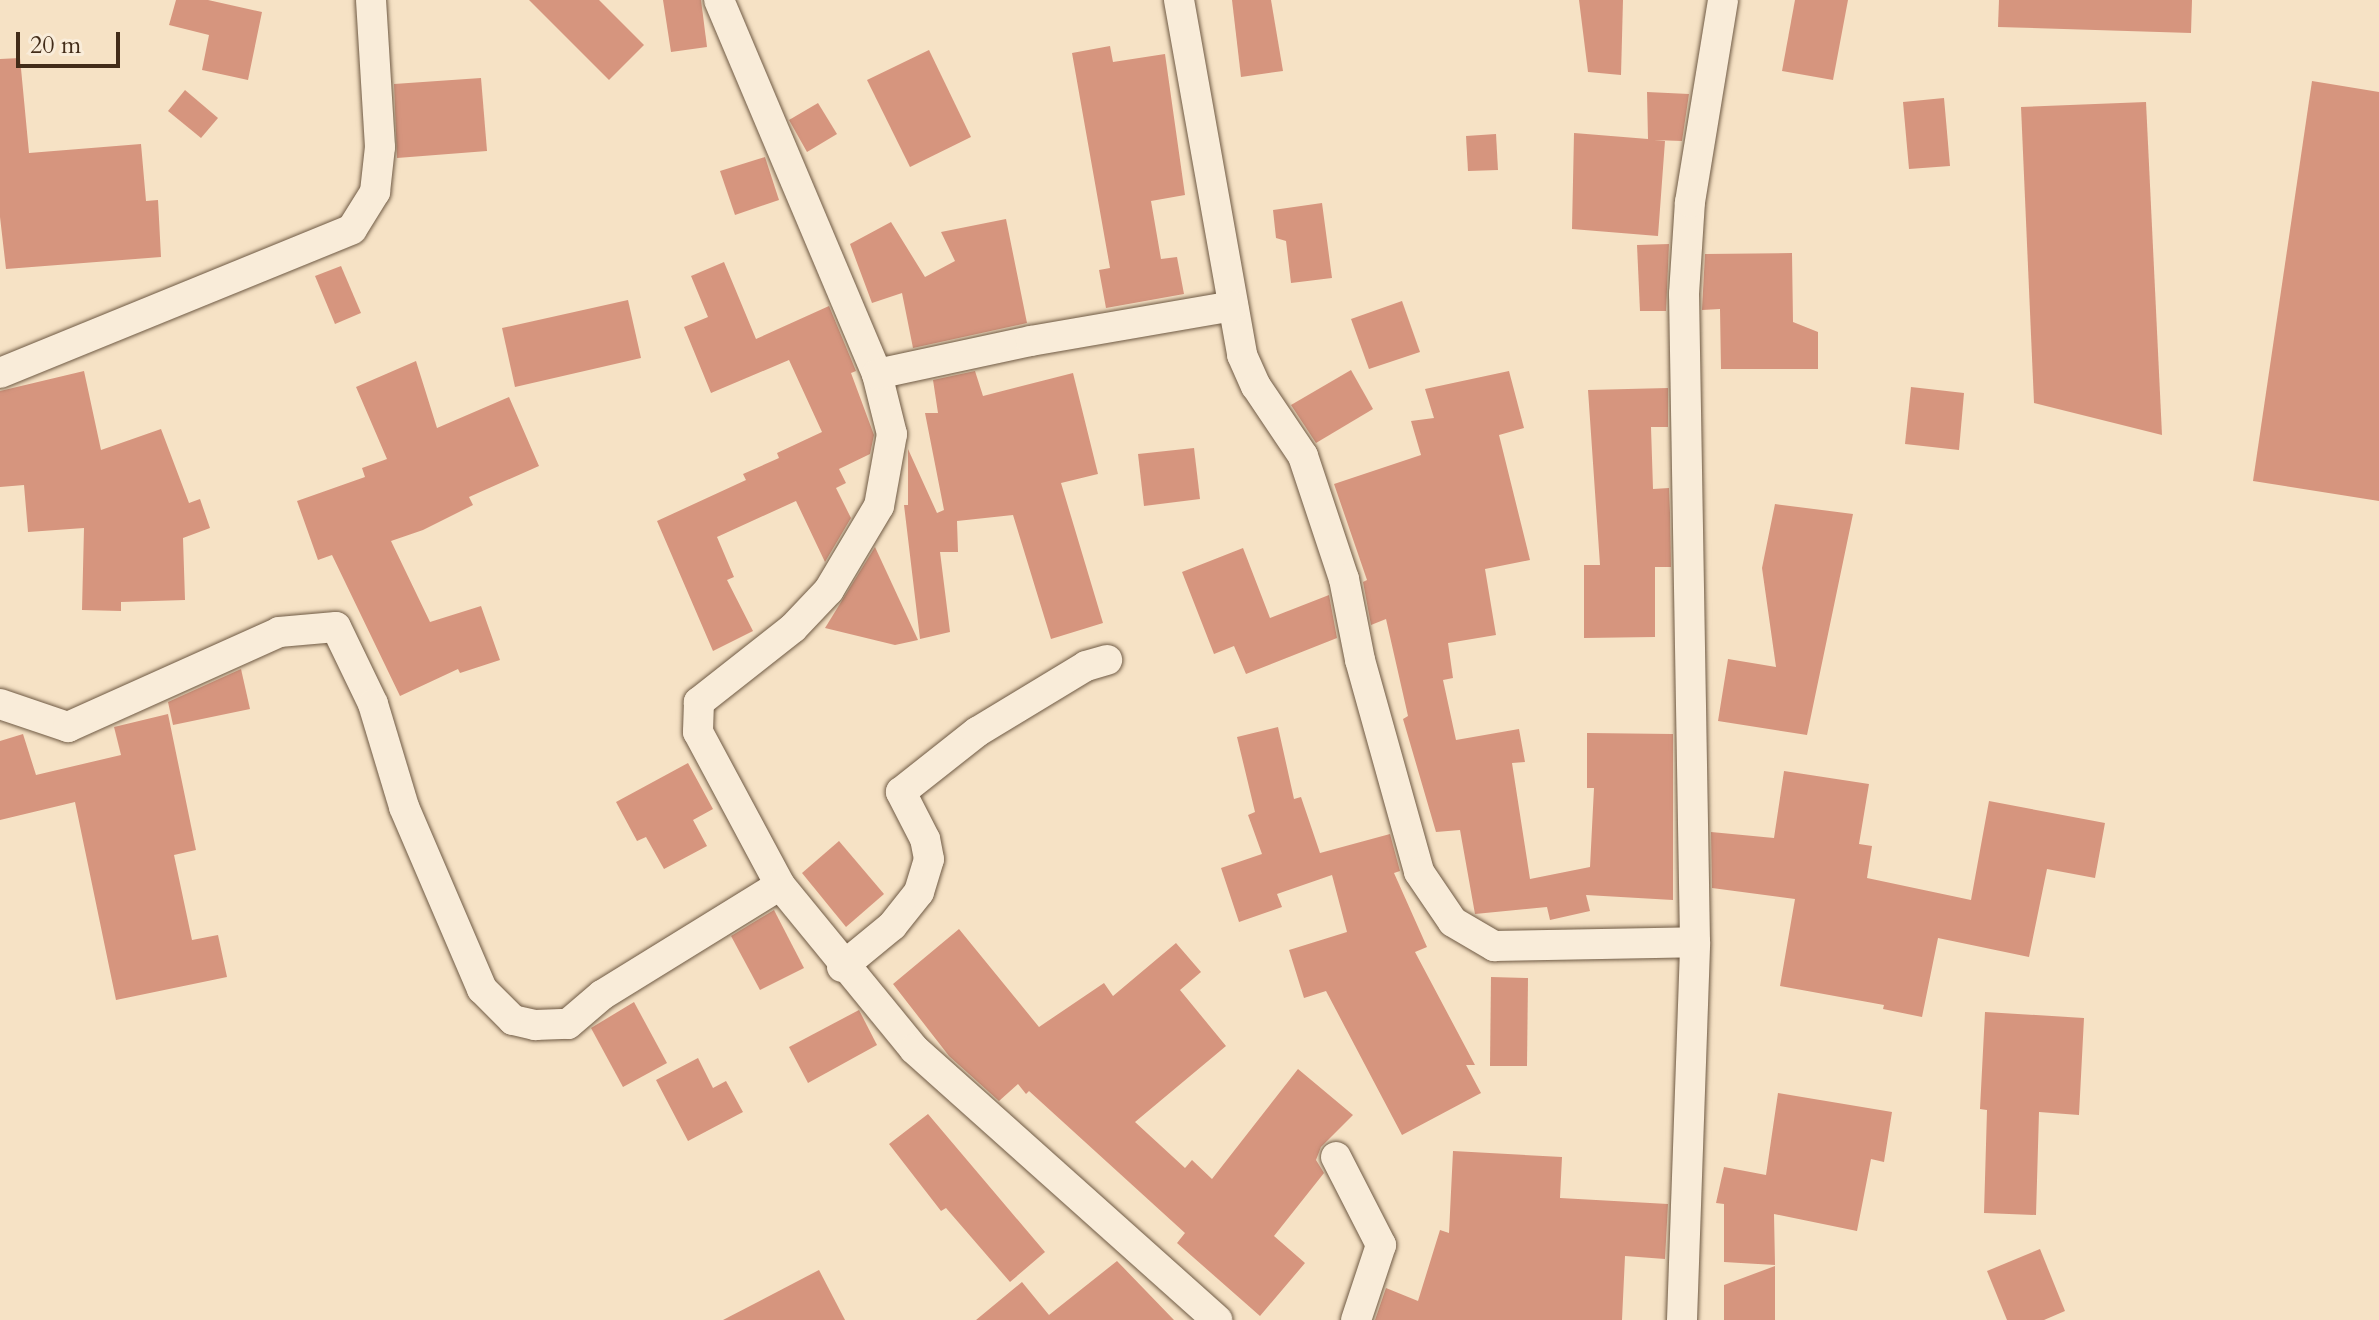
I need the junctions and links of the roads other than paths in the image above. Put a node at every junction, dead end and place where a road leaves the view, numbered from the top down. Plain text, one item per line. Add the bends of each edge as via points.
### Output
1 (371, 0) edge
2 (719, 0) edge
3 (1179, 0) edge
4 (1723, 0) edge
5 (1233, 306) junction
6 (0, 373) edge
7 (877, 374) junction
8 (1107, 660) dead end
9 (0, 704) edge
10 (780, 885) junction
11 (1695, 942) junction
12 (842, 967) junction
13 (1336, 1157) dead end
14 (1217, 1320) edge
15 (1356, 1320) edge
16 (1682, 1320) edge

1 - 6 street via 380,147 375,192 352,229
2 - 7 street
3 - 5 street
4 - 11 street via 1690,202 1684,294
5 - 7 street
5 - 11 street via 1242,355 1256,386 1303,456 1344,579 1360,660 1414,858 1438,906 1472,936 1494,946
7 - 10 street via 892,434 879,506 863,538 829,590 793,628 699,702 698,732
8 - 12 street via 1086,666 977,732 901,792 927,849 919,892 892,926
9 - 10 street via 68,727 279,632 336,627 373,704 404,807 482,989 513,1020 568,1024 602,995
10 - 12 street
11 - 16 street
12 - 14 street via 914,1049
13 - 15 street via 1381,1245

